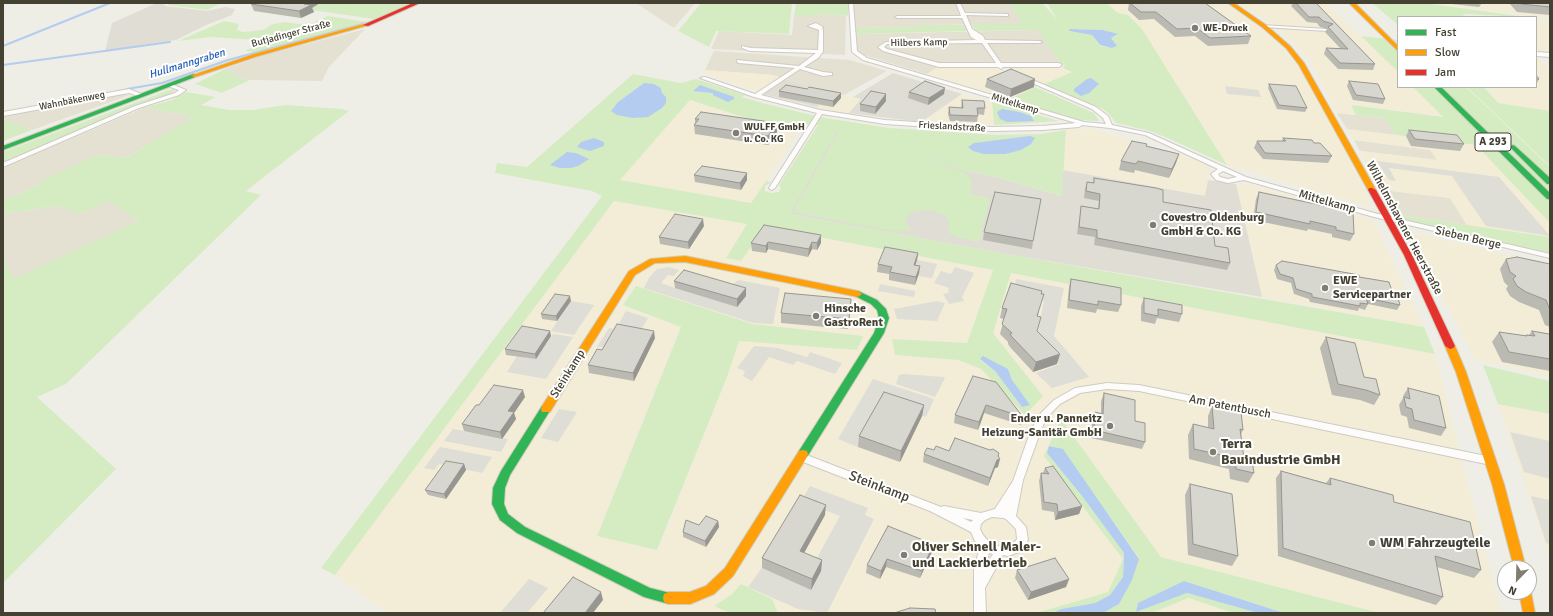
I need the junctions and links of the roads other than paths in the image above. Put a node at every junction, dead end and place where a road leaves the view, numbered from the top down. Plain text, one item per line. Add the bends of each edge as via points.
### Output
1 (418, 3) edge
2 (851, 3) edge
3 (958, 3) edge
4 (1231, 3) edge
5 (1354, 4) edge
6 (1006, 15) dead end
7 (897, 16) dead end
8 (964, 16) junction
9 (1264, 26) junction
10 (819, 28) dead end
11 (1327, 30) edge
12 (1397, 37) edge
13 (984, 41) junction
14 (1040, 42) dead end
15 (744, 47) dead end
16 (1397, 48) edge
17 (820, 52) junction
18 (1537, 54) edge
19 (1550, 55) edge
20 (739, 61) dead end
21 (998, 64) junction
22 (1059, 65) dead end
23 (800, 68) junction
24 (1008, 71) edge
25 (830, 74) dead end
26 (1020, 76) edge
27 (703, 78) dead end
28 (169, 84) junction
29 (1438, 88) edge
30 (1451, 88) edge
31 (141, 95) junction
32 (756, 96) junction
33 (820, 112) junction
34 (1476, 112) dead end
35 (3, 114) edge
36 (1084, 124) junction
37 (1110, 126) junction
38 (1505, 139) dead end
39 (3, 148) edge
40 (3, 165) edge
41 (1222, 169) junction
42 (1244, 178) junction
43 (1550, 182) edge
44 (772, 188) dead end
45 (1550, 197) edge
46 (1387, 219) junction
47 (1550, 256) edge
48 (801, 458) junction
49 (1491, 461) junction
50 (1018, 480) junction
51 (934, 508) junction
52 (998, 513) junction
53 (980, 517) junction
54 (1011, 517) junction
55 (975, 529) junction
56 (986, 546) junction
57 (1000, 551) junction
58 (1518, 560) edge
59 (979, 588) junction
60 (1527, 600) edge
61 (980, 613) edge
62 (1529, 613) edge

1 - 28 main road, Butjadinger Straße via 374,23 256,55
2 - 36 street, Mittelkamp via 854,52 860,56
3 - 8 street
4 - 9 main road, Wilhelmshavener Heerstraße
5 - 12 main road
5 - 16 main road
6 - 8 street
7 - 8 street
8 - 13 street via 973,37
9 - 11 street
9 - 46 main road, Wilhelmshavener Heerstraße via 1288,47 1305,68
10 - 17 street
13 - 14 street
13 - 21 street
13 - 21 street, Hilbers Kamp via 886,43 881,47 935,65
15 - 17 street
17 - 23 street via 816,58
18 - 19 street
20 - 23 street
21 - 22 street
21 - 24 street
23 - 25 street
23 - 32 street
26 - 37 street via 1094,108 1106,117
27 - 32 street, Frieslandstraße
28 - 31 main road, Butjadinger Straße
28 - 40 street via 182,90
29 - 45 main road, A 293
30 - 34 main road
31 - 35 street, Wahnbäkenweg via 130,91
31 - 39 main road, Butjadinger Straße
32 - 33 street, Frieslandstraße
33 - 36 street, Frieslandstraße via 884,122 958,128 1019,130
33 - 44 street
36 - 37 street, Mittelkamp
37 - 41 street, Mittelkamp via 1159,138
38 - 43 main road, A 293
41 - 42 street, Mittelkamp
41 - 42 street, Mittelkamp via 1214,175 1221,180
42 - 46 street, Mittelkamp
46 - 47 street, Sieben Berge
46 - 49 main road, Wilhelmshavener Heerstraße via 1408,255 1448,341
48 - 48 main road, Steinkamp via 730,572 710,590 690,598 668,598 648,593 521,530 504,517 498,504 499,488 505,474 625,284 638,268 662,260 685,259 861,295 881,309 884,318 879,333
48 - 51 street, Steinkamp
49 - 50 street, Am Patentbusch via 1139,388 1107,386 1078,390 1057,402 1044,415 1028,448
49 - 58 main road, Wilhelmshavener Heerstraße
50 - 52 street, Am Patentbusch
50 - 54 street, Am Patentbusch
51 - 53 street, Steinkamp
51 - 55 street, Steinkamp
52 - 53 street
52 - 54 street
53 - 55 street
54 - 57 street via 1021,527 1023,540 1015,549
55 - 56 street
56 - 57 street
56 - 59 street via 979,570
57 - 59 street
59 - 61 street
60 - 62 main road

